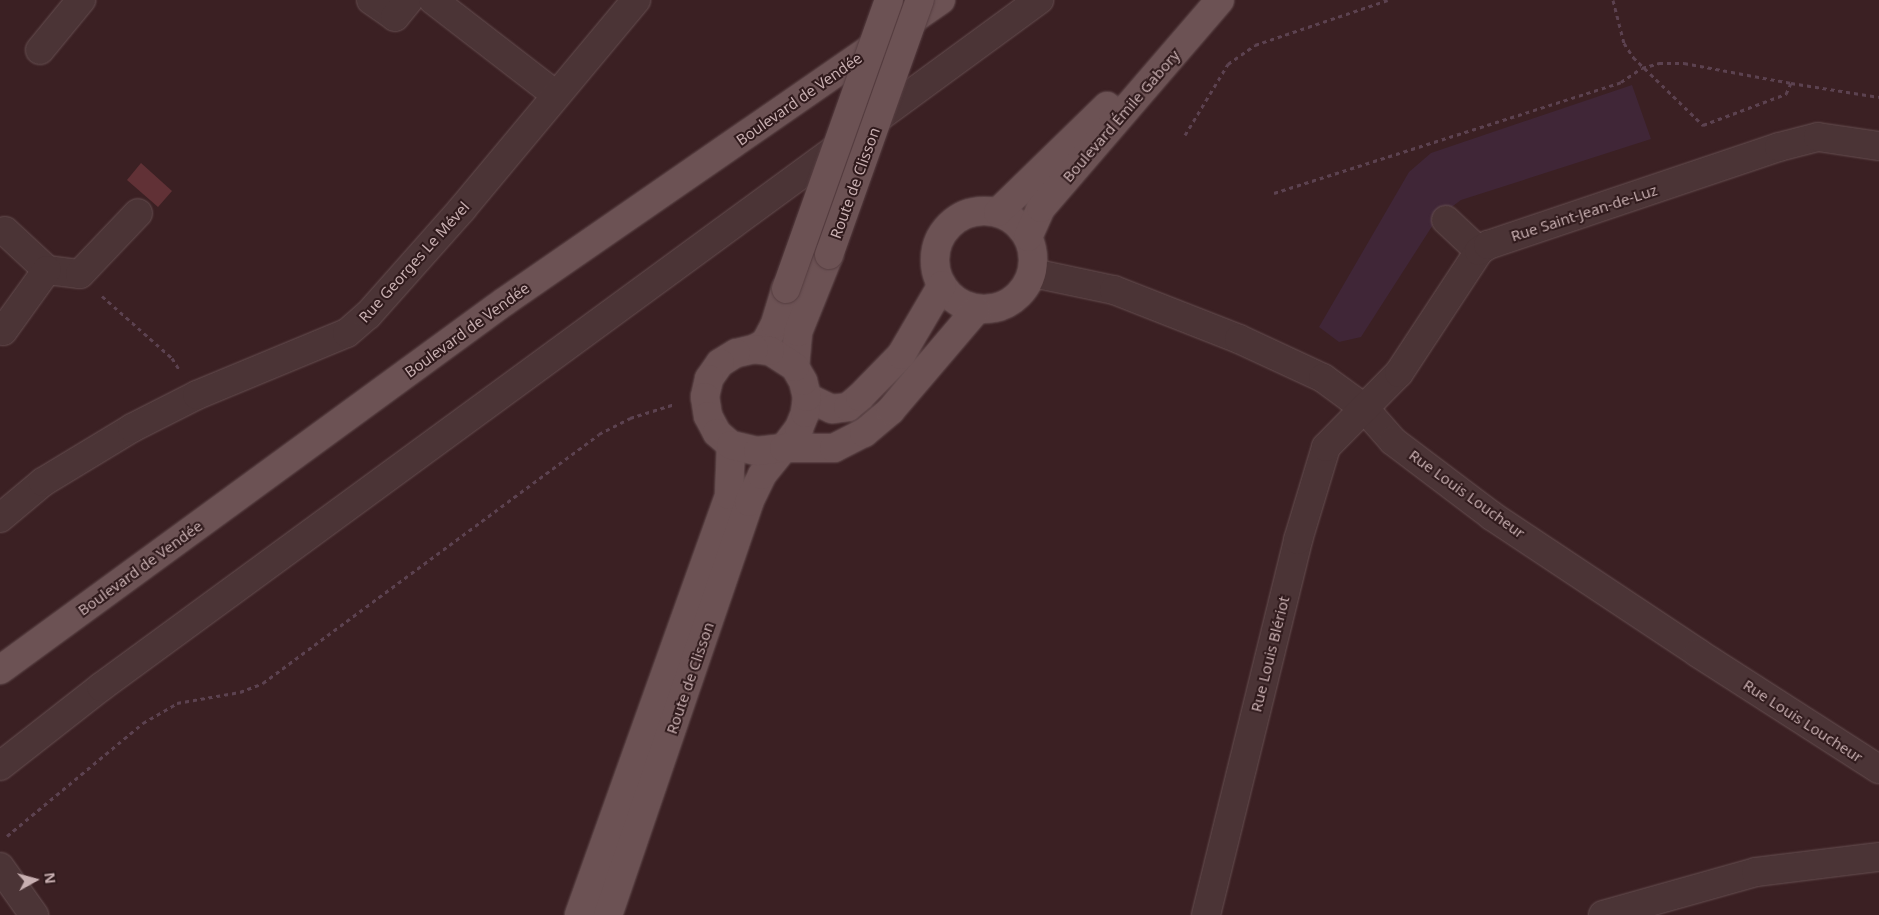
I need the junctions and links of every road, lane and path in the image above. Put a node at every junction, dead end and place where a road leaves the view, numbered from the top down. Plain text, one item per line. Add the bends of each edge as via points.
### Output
1 (371, 0) edge
2 (409, 0) edge
3 (433, 0) edge
4 (636, 0) edge
5 (889, 0) edge
6 (920, 0) edge
7 (941, 0) edge
8 (1039, 0) edge
9 (1201, 0) edge
10 (1220, 0) edge
11 (1388, 0) edge
12 (1613, 0) edge
13 (67, 5) edge
14 (40, 50) dead end
15 (1642, 68) junction
16 (1791, 83) junction
17 (556, 94) junction
18 (1879, 97) edge
19 (1185, 135) dead end
20 (1879, 146) edge
21 (1274, 193) dead end
22 (998, 212) junction
23 (138, 213) dead end
24 (1446, 220) dead end
25 (5, 231) dead end
26 (1028, 237) junction
27 (1478, 251) junction
28 (47, 270) junction
29 (1033, 273) junction
30 (80, 274) junction
31 (942, 285) junction
32 (976, 310) junction
33 (0, 328) edge
34 (754, 349) junction
35 (795, 367) junction
36 (196, 395) junction
37 (705, 397) junction
38 (807, 397) junction
39 (1364, 408) junction
40 (731, 445) junction
41 (784, 448) junction
42 (0, 518) edge
43 (0, 670) edge
44 (0, 766) edge
45 (1879, 769) edge
46 (6, 837) dead end
47 (1879, 856) edge
48 (0, 867) edge
49 (34, 915) edge
50 (579, 915) edge
51 (608, 915) edge
52 (1206, 915) edge
53 (1603, 915) edge

1 - 2 street via 395,18
3 - 17 street
4 - 17 street, Rue Georges Le Mével
5 - 34 main road, Route de Clisson, bridge via 772,330 765,343
6 - 35 main road, Route de Clisson, bridge via 829,256 798,332
7 - 43 main road, Boulevard de Vendée via 504,302
8 - 44 street via 101,686
9 - 22 main road, Boulevard Émile Gabory via 1093,122
10 - 26 main road, Boulevard Émile Gabory via 1041,208
11 - 19 path via 1255,45 1228,64
12 - 15 path via 1624,43
13 - 14 street
15 - 16 path via 1659,63 1684,63
15 - 16 path via 1703,125 1786,94
15 - 21 path via 1621,82
16 - 18 path
17 - 36 street, Rue Georges Le Mével via 462,209 368,315 348,333
20 - 27 street, Rue Saint-Jean-de-Luz via 1818,137 1779,147
22 - 26 main road via 1016,222
22 - 31 main road via 970,214 946,230 935,257
23 - 30 street
24 - 27 street
25 - 28 street
26 - 29 main road via 1034,256
27 - 39 street via 1399,372
28 - 30 street
28 - 33 street via 3,331
29 - 32 main road via 1020,294 1004,305
29 - 39 street, Rue Louis Loucheur via 1114,290 1239,339 1324,378
30 - 36 path via 172,358
31 - 32 main road via 950,296
31 - 38 main road via 901,355 848,407 832,409
32 - 41 main road via 891,410 864,433 834,448
34 - 35 main road via 770,351
34 - 37 main road via 736,353 720,364 710,379
35 - 38 main road
36 - 42 street, Rue Georges Le Mével via 132,428 42,482
37 - 40 main road via 708,416 717,433
37 - 46 path via 630,418 600,434 263,684 240,692 176,703 158,712
38 - 41 main road via 799,428
39 - 45 street, Rue Louis Loucheur via 1393,441 1492,516
39 - 52 street, Rue Louis Blériot via 1326,447 1298,540
40 - 41 main road via 758,451
40 - 50 main road, Route de Clisson via 729,495
41 - 51 main road, Route de Clisson via 762,475 749,502
47 - 53 street via 1756,872
48 - 49 street

